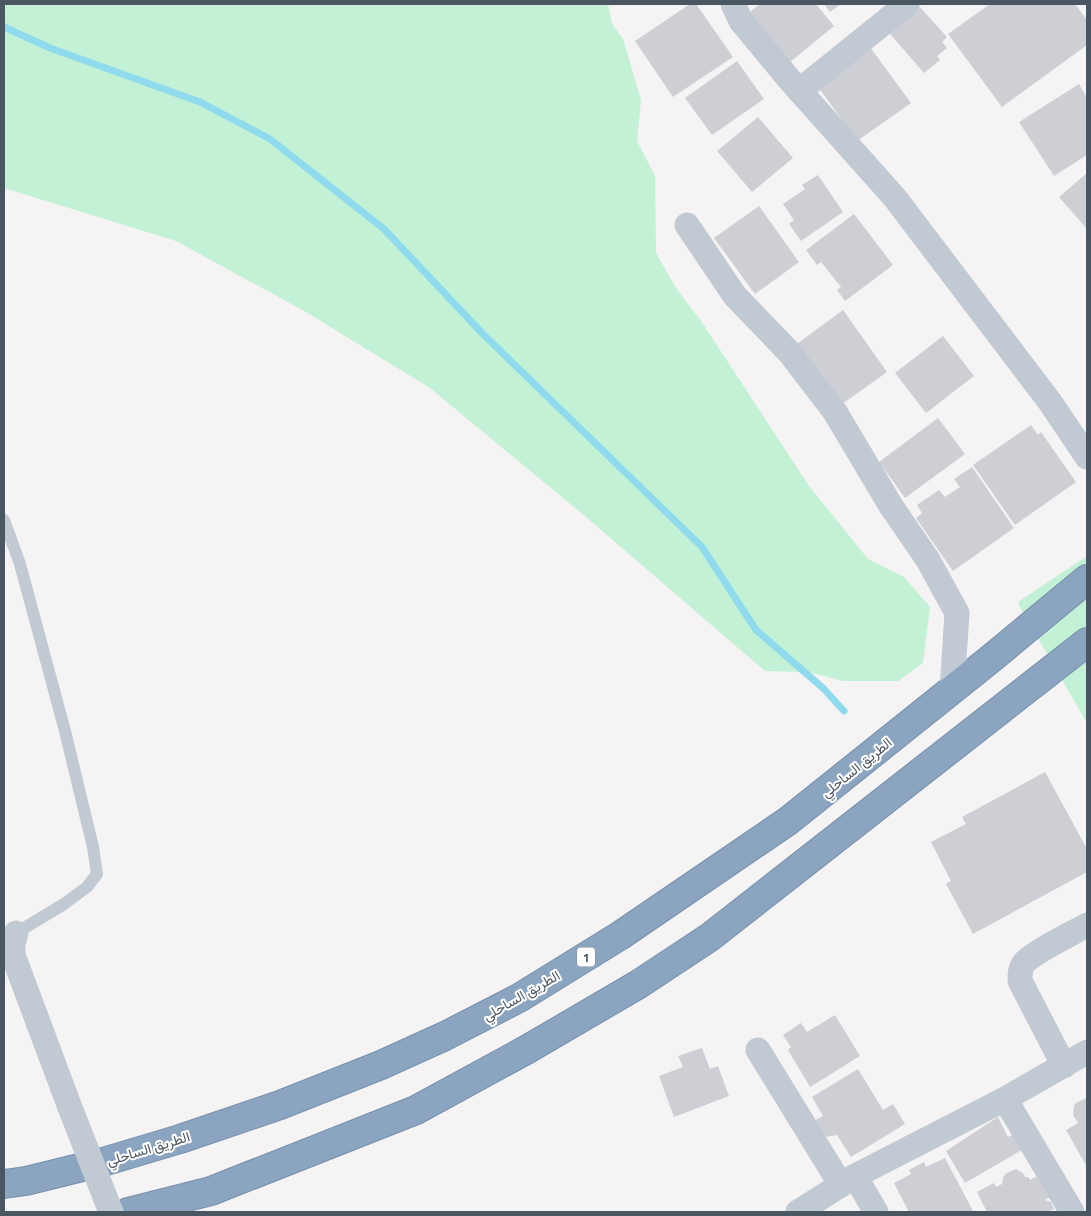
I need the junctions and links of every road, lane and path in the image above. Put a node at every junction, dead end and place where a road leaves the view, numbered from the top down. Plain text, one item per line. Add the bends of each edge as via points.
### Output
1 (733, 4) edge
2 (907, 4) edge
3 (799, 91) junction
4 (687, 225) dead end
5 (1087, 457) edge
6 (4, 520) edge
7 (1087, 579) edge
8 (1087, 642) edge
9 (952, 690) junction
10 (1087, 925) edge
11 (11, 938) edge
12 (758, 1050) dead end
13 (1087, 1052) edge
14 (1064, 1066) junction
15 (1005, 1099) junction
16 (848, 1181) junction
17 (4, 1184) edge
18 (111, 1212) edge
19 (128, 1212) edge
20 (798, 1212) edge
21 (876, 1212) edge
22 (1072, 1212) edge

1 - 3 street via 741,21
2 - 3 street
3 - 5 street via 895,198 1050,402
4 - 9 street via 735,296 789,352 835,412 891,506 928,560 957,613
6 - 11 lane via 20,564 65,731 97,874 87,887
7 - 9 highway, الطريق الساحلي / 1
8 - 19 highway via 710,937 639,984 416,1110 211,1191
9 - 17 highway, الطريق الساحلي / 1 via 788,822 621,935 511,1002 380,1065 280,1104 103,1162
10 - 14 street via 1024,962 1020,970 1020,981
11 - 18 street, bridge via 13,955
12 - 16 street
13 - 14 street
14 - 15 street
15 - 16 street
15 - 22 street
16 - 20 street
16 - 21 street

